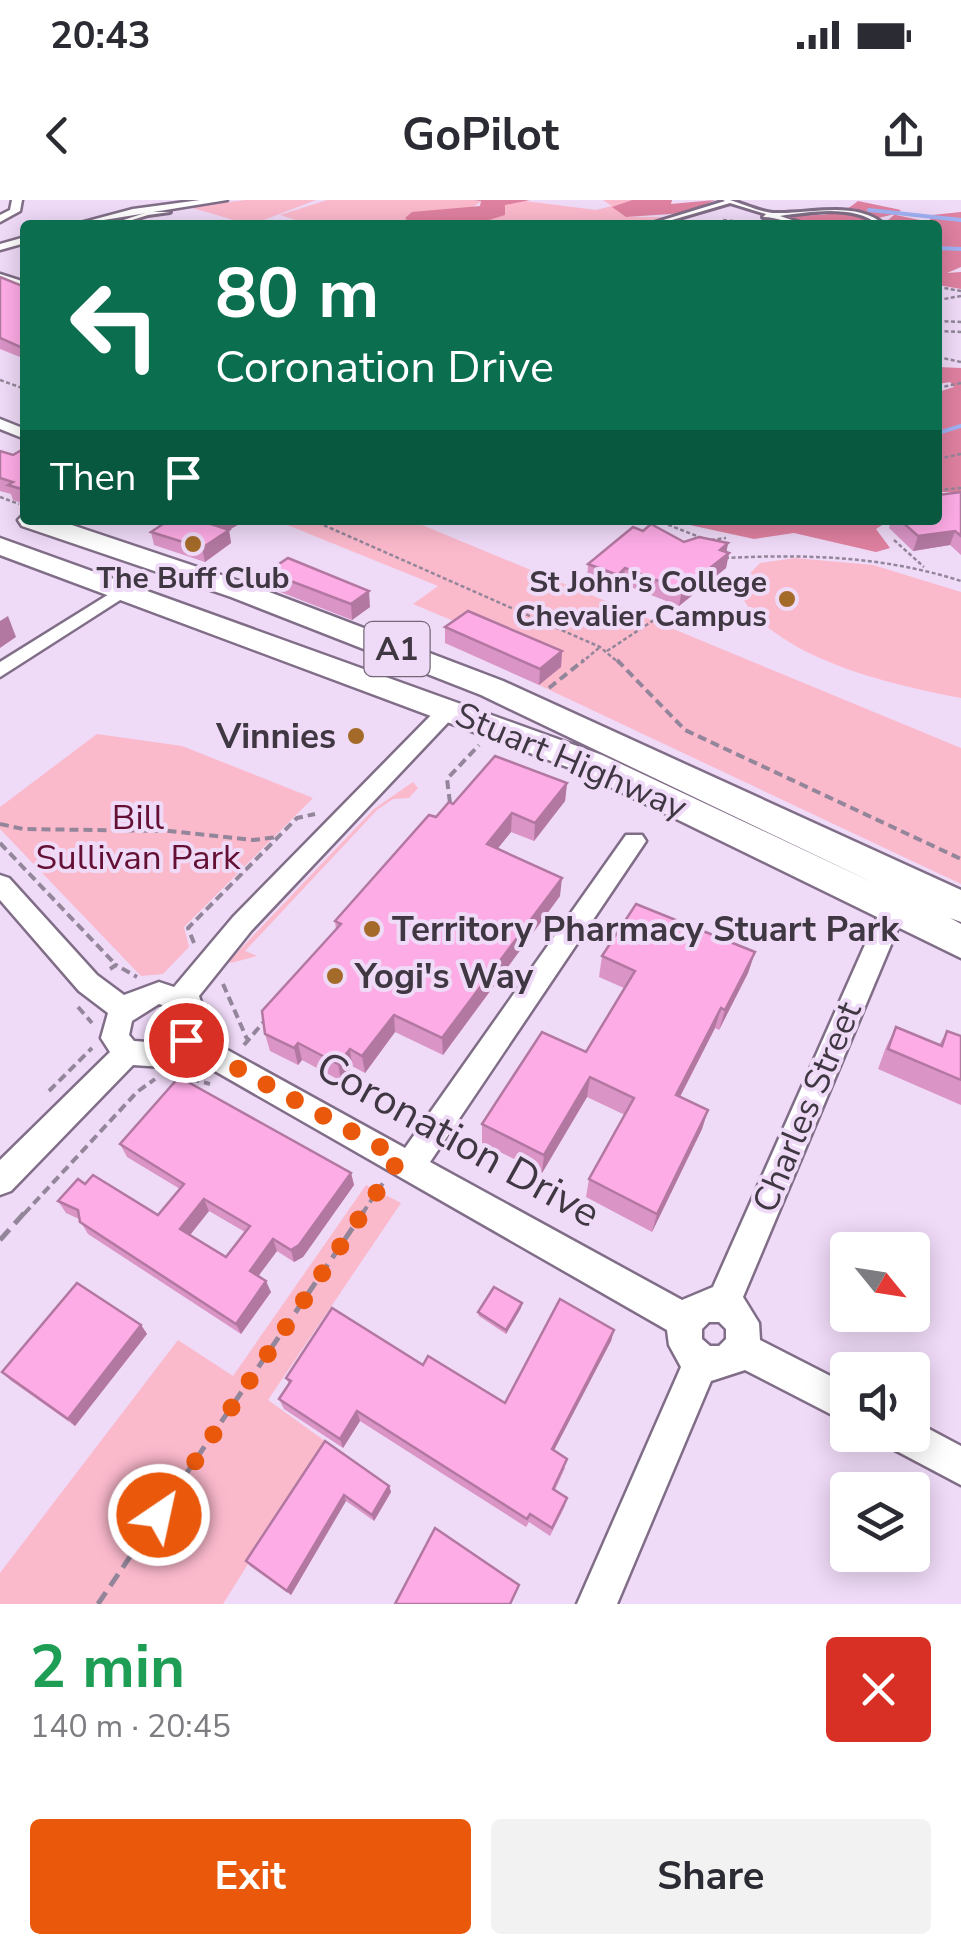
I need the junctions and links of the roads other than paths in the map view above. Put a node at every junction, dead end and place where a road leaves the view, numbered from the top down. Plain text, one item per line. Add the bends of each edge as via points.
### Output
1 (18, 200) edge
2 (222, 200) edge
3 (727, 201) edge
4 (147, 212) junction
5 (168, 212) dead end
6 (800, 213) junction
7 (765, 216) junction
8 (0, 219) edge
9 (105, 220) edge
10 (125, 220) edge
11 (666, 220) edge
12 (783, 220) edge
13 (794, 220) edge
14 (878, 220) edge
15 (21, 525) edge
16 (60, 525) edge
17 (5, 548) edge
18 (122, 592) junction
19 (0, 671) edge
20 (484, 684) junction
21 (466, 722) junction
22 (634, 841) dead end
23 (0, 884) edge
24 (901, 895) junction
25 (961, 907) edge
26 (961, 942) edge
27 (182, 997) junction
28 (124, 1010) junction
29 (186, 1040) junction
30 (128, 1053) junction
31 (406, 1161) junction
32 (0, 1182) edge
33 (722, 1306) junction
34 (685, 1321) junction
35 (742, 1349) junction
36 (702, 1360) junction
37 (830, 1395) edge
38 (930, 1449) edge
39 (961, 1466) edge
40 (598, 1604) edge

1 - 8 street via 15,211
2 - 4 street
3 - 7 lane
3 - 11 lane
4 - 5 lane
4 - 9 street
4 - 10 lane
6 - 7 lane
6 - 13 lane
6 - 14 lane
7 - 12 lane
15 - 17 highway
16 - 20 highway, Stuart Highway / A1
17 - 18 highway, Stuart Highway / A1
18 - 19 street
18 - 21 highway, Stuart Highway / A1
20 - 21 highway
20 - 24 highway, Stuart Highway / A1
21 - 24 highway, Stuart Highway / A1 via 590,763
21 - 27 street via 355,808 242,924
22 - 31 street
23 - 28 street via 88,983
24 - 25 highway, Stuart Highway / A1
24 - 26 highway, Stuart Highway / A1
24 - 33 street, Charles Street
27 - 28 street via 159,993
27 - 29 street via 195,1021
28 - 30 street via 115,1038
29 - 30 street via 164,1055
29 - 31 street, Coronation Drive
30 - 32 street
31 - 34 street, Coronation Drive
33 - 34 street via 696,1307
33 - 35 street via 740,1324
34 - 36 street via 689,1347
35 - 36 street via 730,1361
35 - 37 street
36 - 40 street
38 - 39 street

